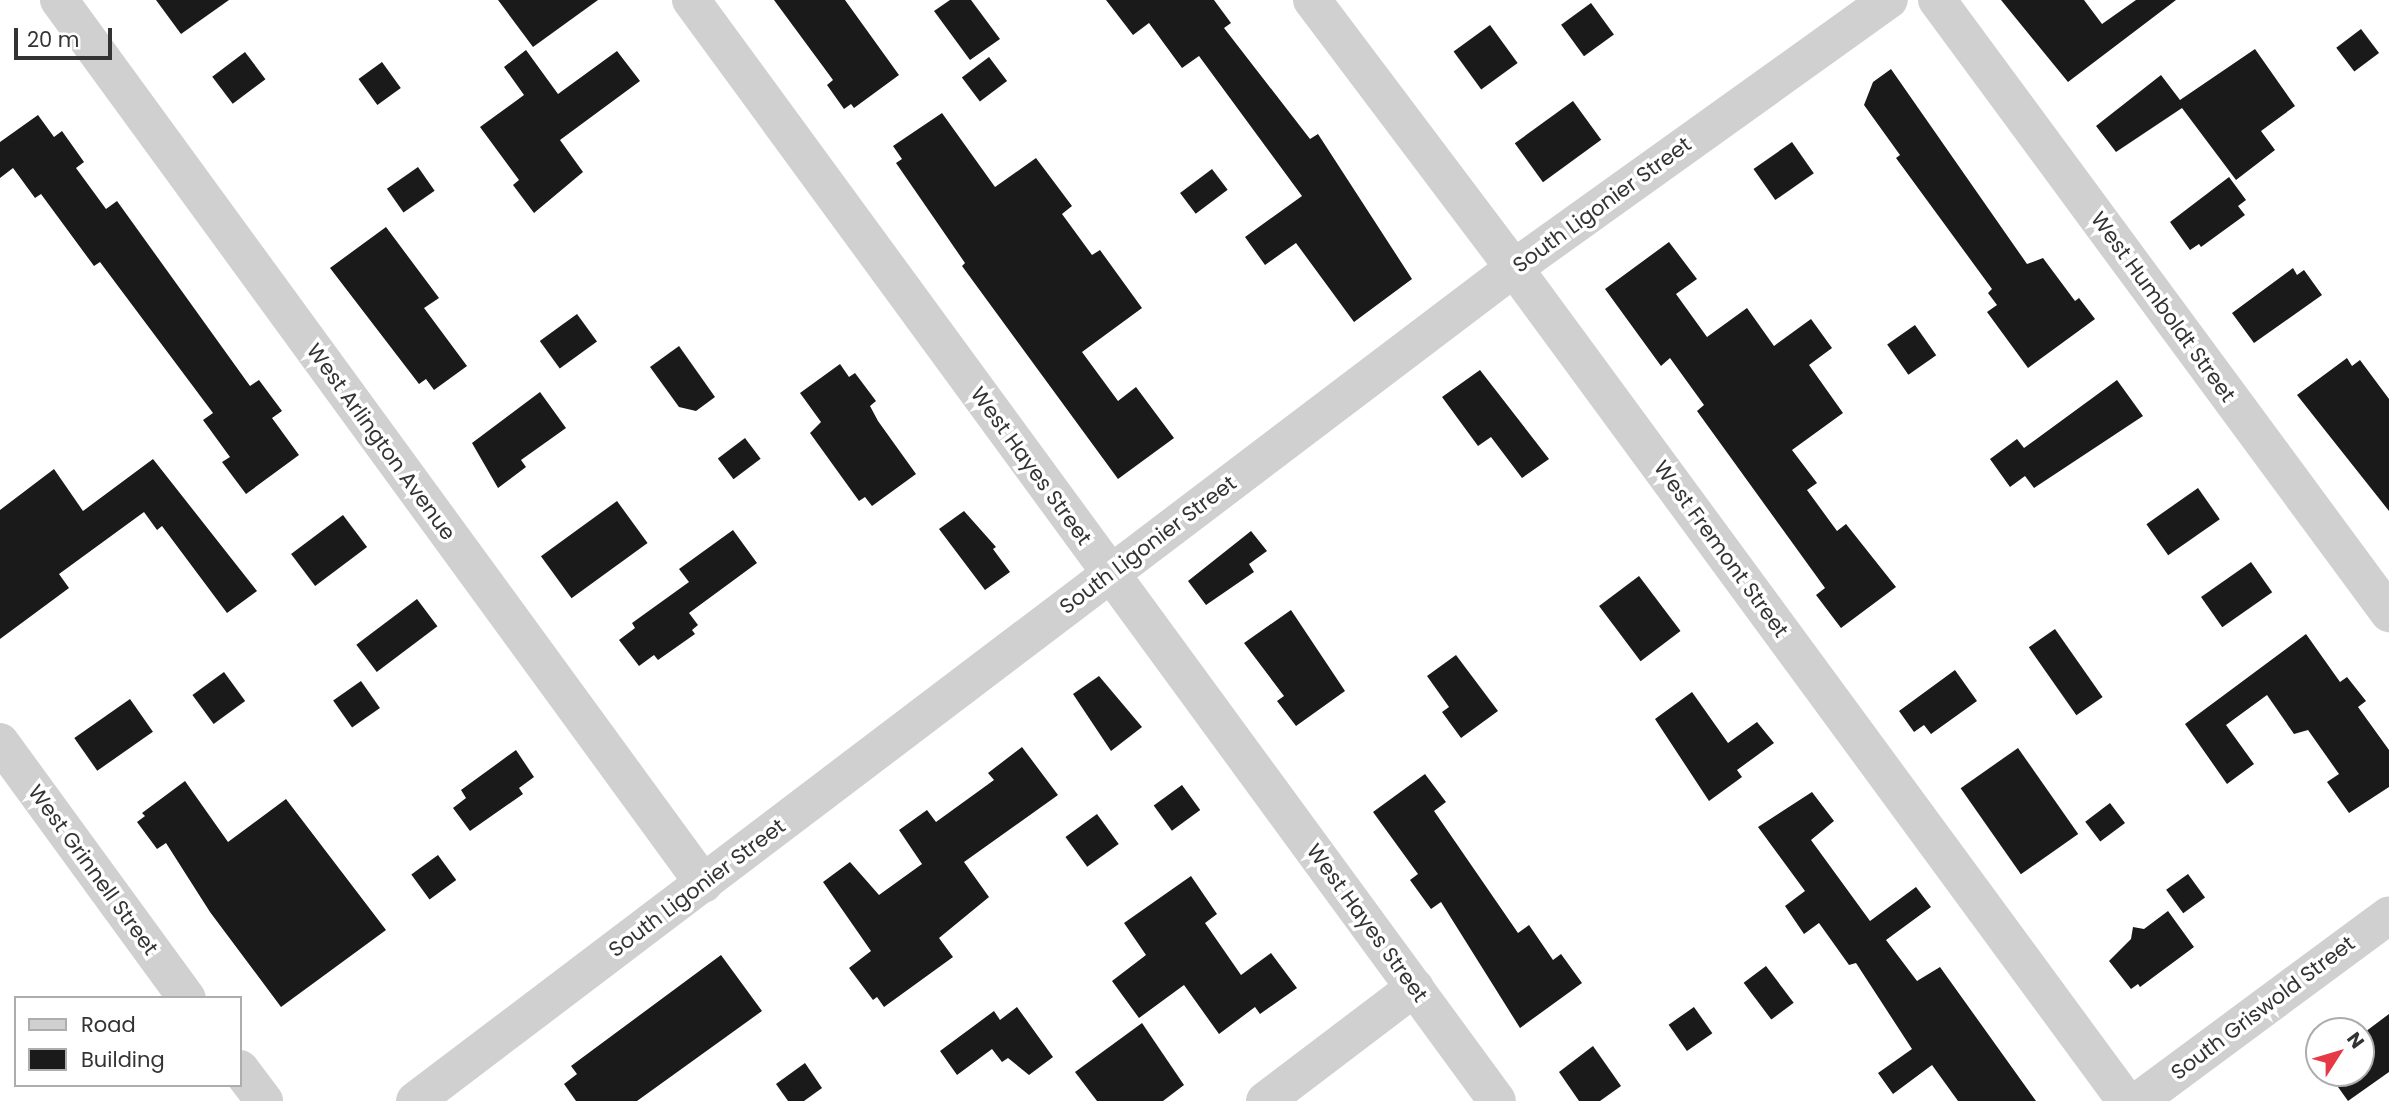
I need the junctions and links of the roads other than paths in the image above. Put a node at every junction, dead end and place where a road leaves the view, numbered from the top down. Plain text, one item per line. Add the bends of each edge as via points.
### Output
1 (59, 0) edge
2 (691, 0) edge
3 (1312, 0) edge
4 (1889, 0) edge
5 (1937, 0) edge
6 (1514, 268) junction
7 (1110, 573) junction
8 (2389, 613) edge
9 (0, 742) edge
10 (704, 884) junction
11 (2389, 915) edge
12 (1415, 987) junction
13 (186, 996) edge
14 (242, 1072) edge
15 (264, 1101) edge
16 (415, 1101) edge
17 (1265, 1101) edge
18 (1497, 1101) edge
19 (2126, 1101) edge
20 (2138, 1101) edge

1 - 10 street, West Arlington Avenue
2 - 7 street, West Hayes Street
3 - 6 street, West Fremont Street
4 - 6 street, South Ligonier Street
5 - 8 street, West Humboldt Street
6 - 7 street, South Ligonier Street
6 - 19 street, West Fremont Street
7 - 10 street, South Ligonier Street
7 - 12 street, West Hayes Street
9 - 13 street, West Grinnell Street
10 - 16 street, South Ligonier Street
11 - 20 street, South Griswold Street
12 - 17 street
12 - 18 street, West Hayes Street
14 - 15 street

